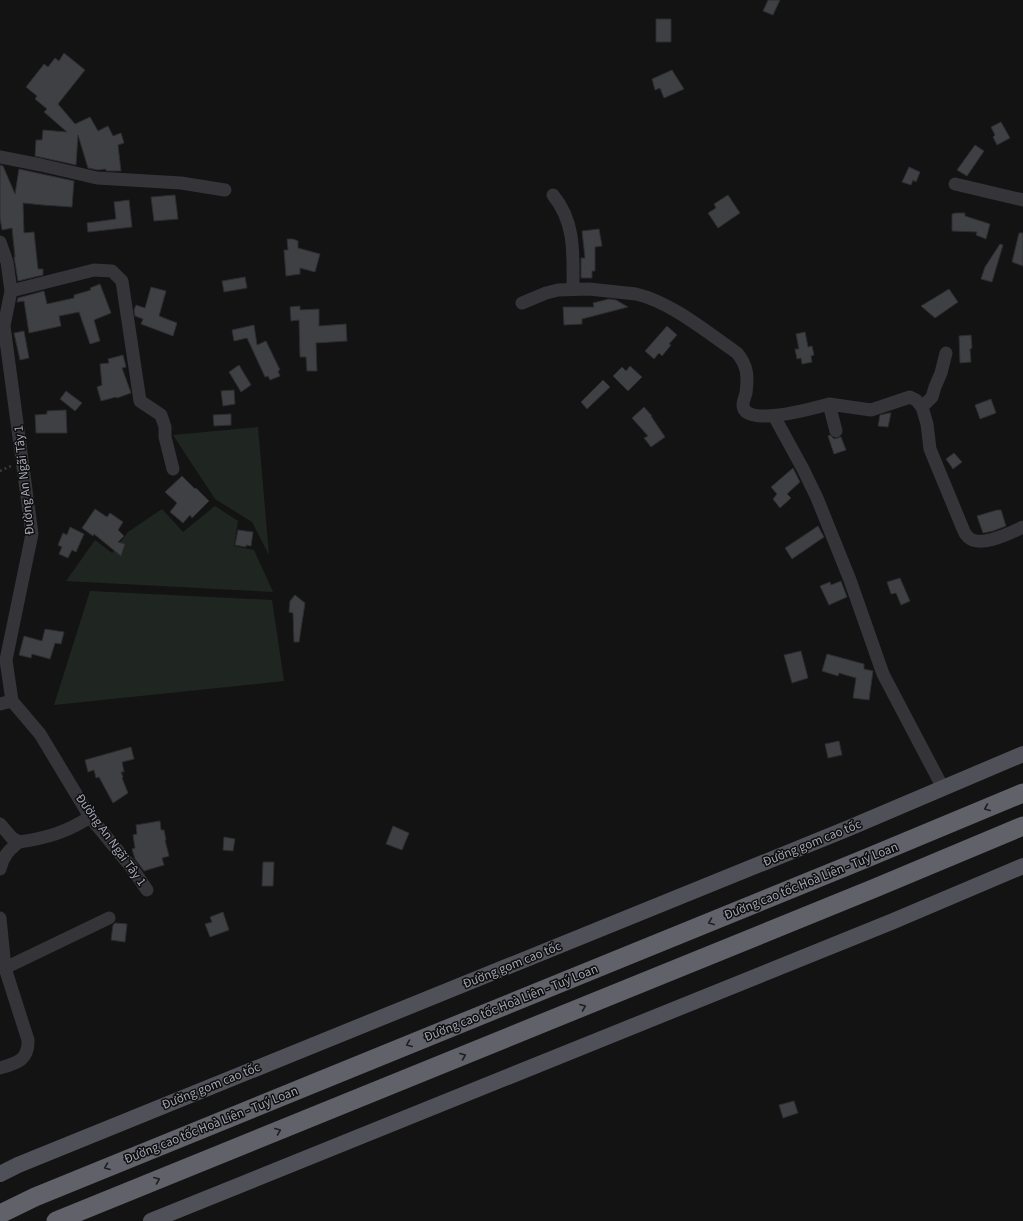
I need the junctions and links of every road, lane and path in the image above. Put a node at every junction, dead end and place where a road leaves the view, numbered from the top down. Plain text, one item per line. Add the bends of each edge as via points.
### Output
1 (0, 157) edge
2 (955, 184) dead end
3 (225, 190) dead end
4 (553, 196) dead end
5 (1023, 200) edge
6 (0, 242) edge
7 (573, 289) junction
8 (11, 291) junction
9 (522, 303) dead end
10 (946, 353) dead end
11 (829, 404) junction
12 (922, 407) junction
13 (774, 416) junction
14 (836, 431) dead end
15 (173, 469) dead end
16 (1023, 527) edge
17 (6, 703) edge
18 (1023, 754) edge
19 (943, 788) junction
20 (1023, 793) edge
21 (90, 817) junction
22 (0, 824) edge
23 (1023, 826) edge
24 (19, 842) junction
25 (1023, 866) edge
26 (0, 869) edge
27 (147, 890) dead end
28 (0, 918) edge
29 (109, 918) dead end
30 (5, 968) junction
31 (0, 1068) edge
32 (0, 1174) edge
33 (0, 1214) edge
34 (56, 1221) edge
35 (151, 1221) edge

1 - 3 street via 97,178 181,183
2 - 5 street
4 - 7 street via 569,223
6 - 8 street, Đường An Ngãi Tây 1 via 7,262
7 - 9 street via 546,293
7 - 13 street via 636,294 656,300 676,312 742,359 748,375 743,406 747,412 757,416
8 - 15 street via 94,270 112,271 122,281 140,401 162,415
8 - 17 street, Đường An Ngãi Tây 1 via 4,326 32,534 6,660
10 - 12 street via 932,397
11 - 12 street via 871,410 910,397
11 - 13 street
11 - 14 street
12 - 16 street via 930,449 969,538 979,542
13 - 19 street via 817,498 850,580 883,674
17 - 21 street, Đường An Ngãi Tây 1 via 40,734
18 - 19 main road, Đường gom cao tốc
19 - 32 main road, Đường gom cao tốc
20 -> 33 highway, Đường cao tốc Hoà Liên - Tuý Loan via 35,1197
21 - 24 street via 51,836
21 - 27 street, Đường An Ngãi Tây 1
22 - 24 street
34 -> 23 highway
24 - 26 street via 9,849
25 - 35 main road via 891,922
28 - 30 street
29 - 30 street
30 - 31 street via 28,1040 28,1048 22,1059

